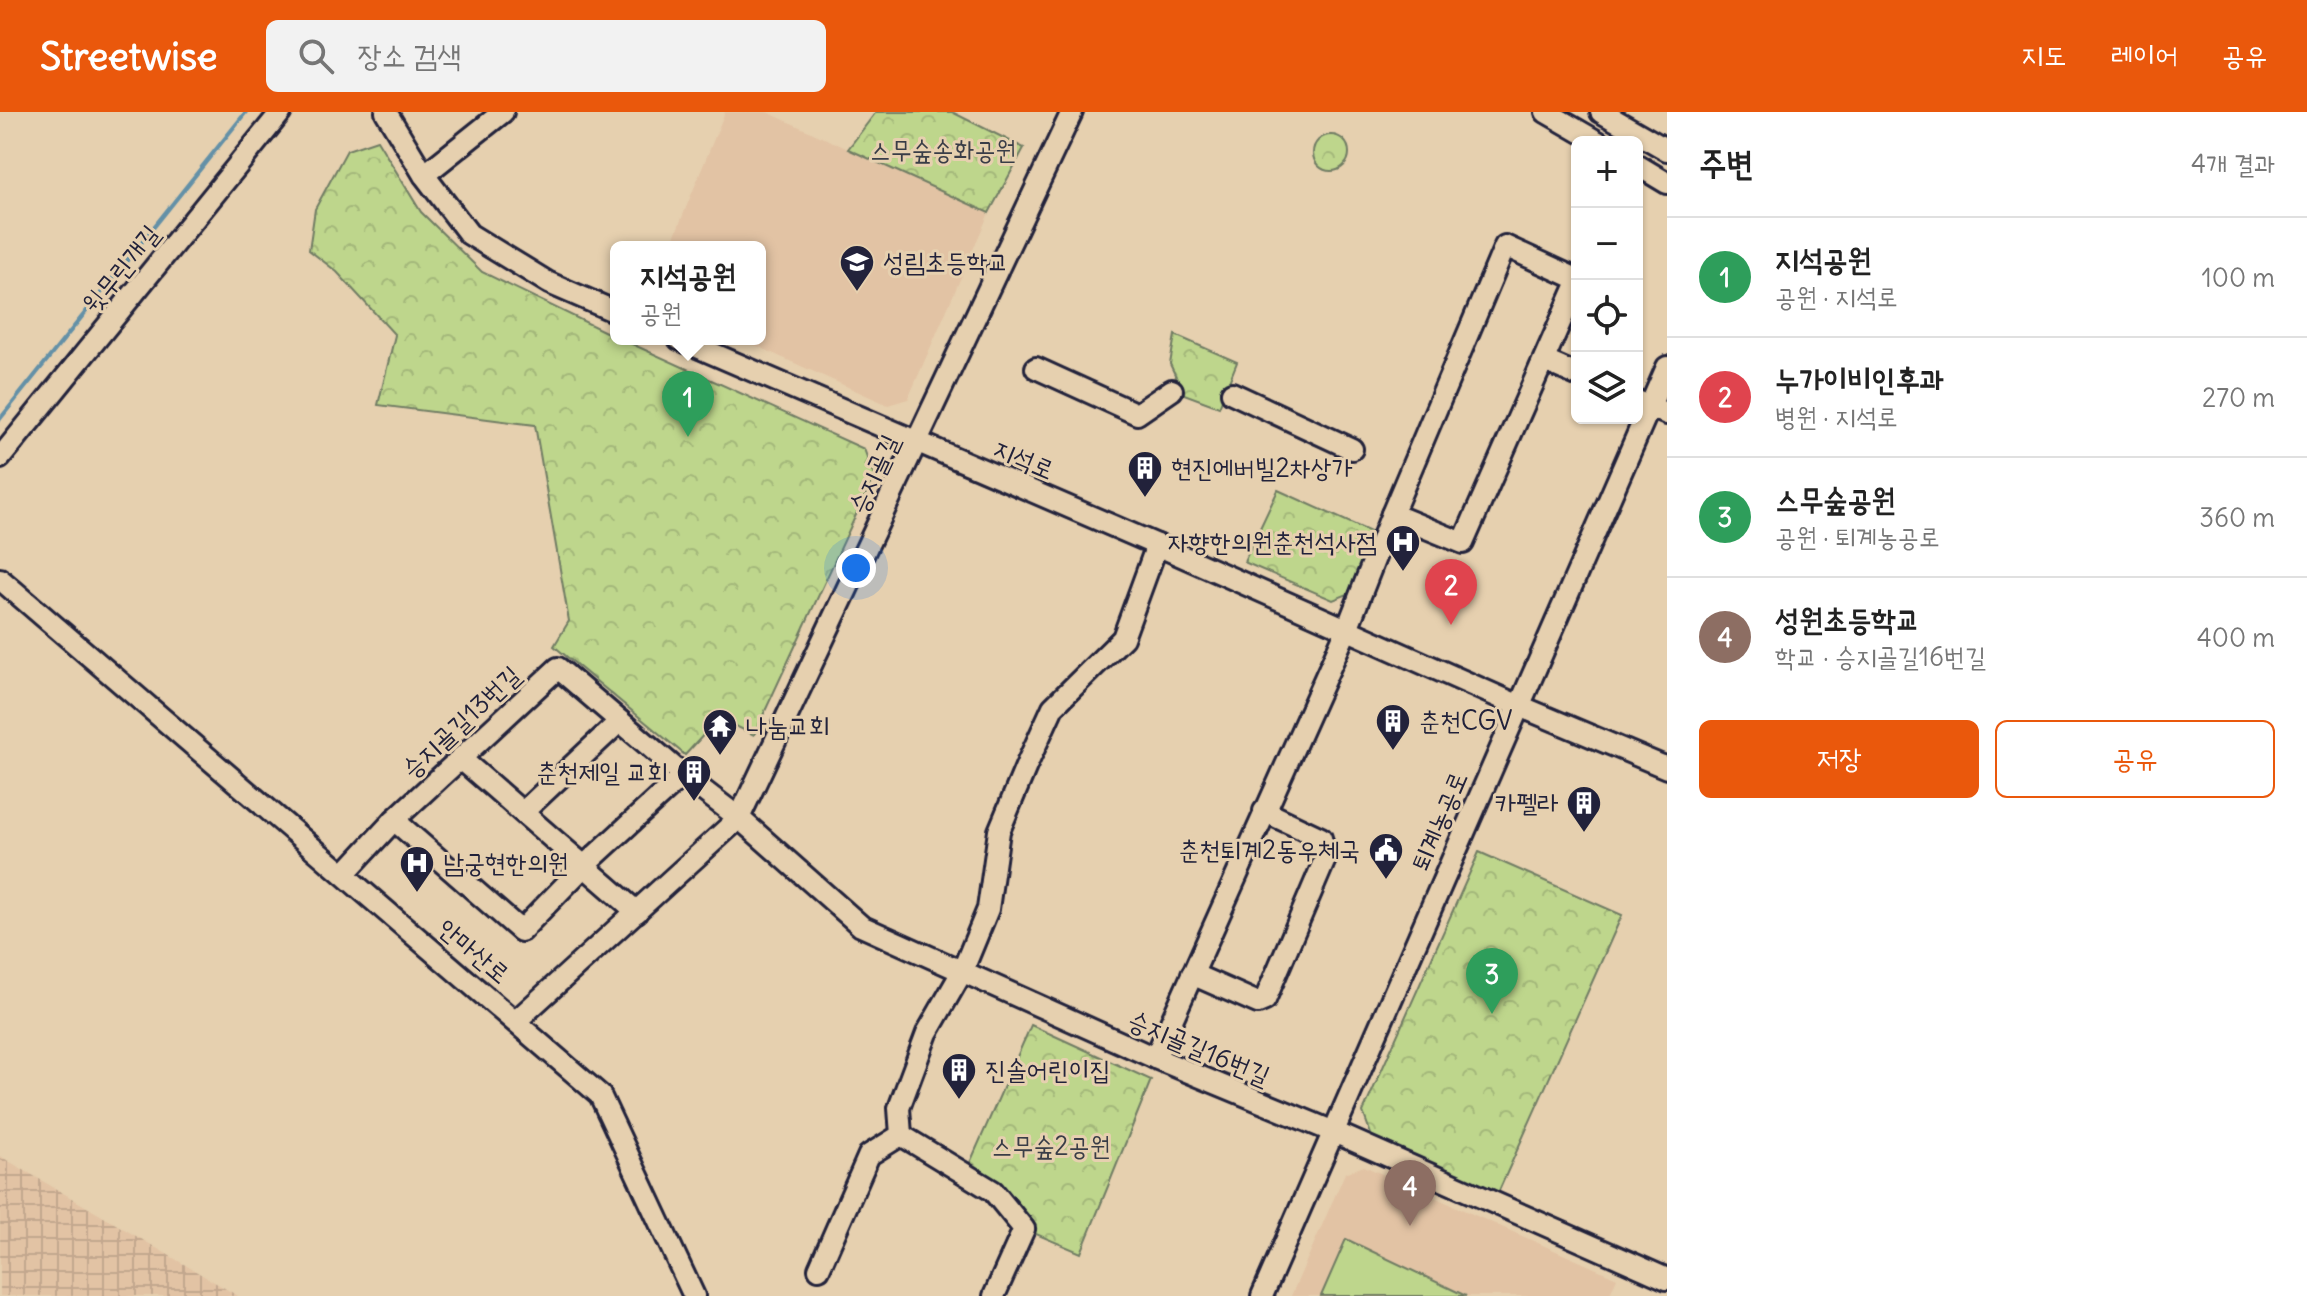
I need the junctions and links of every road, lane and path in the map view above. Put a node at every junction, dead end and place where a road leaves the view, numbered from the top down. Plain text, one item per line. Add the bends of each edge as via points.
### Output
1 (281, 112) edge
2 (386, 112) edge
3 (503, 112) edge
4 (1072, 112) edge
5 (1546, 112) edge
6 (1605, 114) edge
7 (1587, 136) edge
8 (1611, 136) edge
9 (1662, 145) edge
10 (1643, 169) edge
11 (424, 175) junction
12 (1667, 183) edge
13 (1573, 280) edge
14 (1571, 297) edge
15 (610, 309) edge
16 (693, 345) edge
17 (1545, 361) junction
18 (1667, 367) edge
19 (1036, 368) dead end
20 (1571, 372) edge
21 (1172, 390) dead end
22 (1232, 393) dead end
23 (1651, 407) edge
24 (918, 442) junction
25 (1352, 449) dead end
26 (0, 458) edge
27 (1392, 514) junction
28 (1157, 545) junction
29 (0, 579) edge
30 (1347, 629) junction
31 (1517, 705) junction
32 (620, 721) junction
33 (460, 758) junction
34 (1667, 768) edge
35 (683, 775) junction
36 (1264, 811) junction
37 (523, 812) junction
38 (739, 818) junction
39 (394, 820) junction
40 (585, 865) junction
41 (344, 874) junction
42 (637, 912) junction
43 (962, 972) junction
44 (1192, 974) junction
45 (516, 1021) junction
46 (1155, 1058) junction
47 (1334, 1132) junction
48 (901, 1135) junction
49 (819, 1269) dead end
50 (1667, 1279) edge
51 (694, 1296) edge
52 (994, 1296) edge
53 (1262, 1296) edge

1 - 26 street, 윗무린개길
2 - 11 street
3 - 11 street
4 - 24 street, 승지골길
5 - 7 street
6 - 8 street via 1614,127
6 - 9 street
10 - 12 street
11 - 15 street via 469,234 549,283
13 - 27 street via 1505,246
14 - 17 street
16 - 24 street, 지석로
17 - 20 street
17 - 27 street via 1463,543
18 - 23 street, 퇴계농공로
19 - 21 street via 1137,414
22 - 25 street
23 - 31 street, 퇴계농공로
24 - 28 street, 지석로
24 - 38 street, 승지골길
27 - 30 street
28 - 30 street, 지석로
28 - 43 street via 1123,638 1053,707 1033,749 999,831 988,909
29 - 41 street, 안마산로
30 - 31 street, 지석로
30 - 36 street
31 - 34 street, 지석로
31 - 47 street, 퇴계농공로
32 - 33 street, 승지골길13번길 via 558,668
32 - 35 street, 승지골길13번길
32 - 37 street
33 - 37 street
33 - 39 street, 승지골길13번길
35 - 38 street, 승지골길13번길
35 - 40 street
36 - 44 street
36 - 44 street via 1321,838 1326,857 1265,1000 1258,1003
37 - 40 street
38 - 42 street, 승지골길
38 - 43 street, 승지골길16번길 via 861,926
39 - 40 street via 521,931
39 - 41 street, 승지골길13번길
40 - 42 street
41 - 45 street, 안마산로
42 - 45 street, 승지골길
43 - 46 street, 승지골길16번길
43 - 48 street via 927,1033 899,1108
44 - 46 street
45 - 51 street, 안마산로 via 600,1095
46 - 47 street, 승지골길16번길
47 - 50 street, 승지골길16번길
47 - 53 street, 퇴계농공로
48 - 49 street via 869,1155
48 - 52 street via 993,1191 1024,1229

